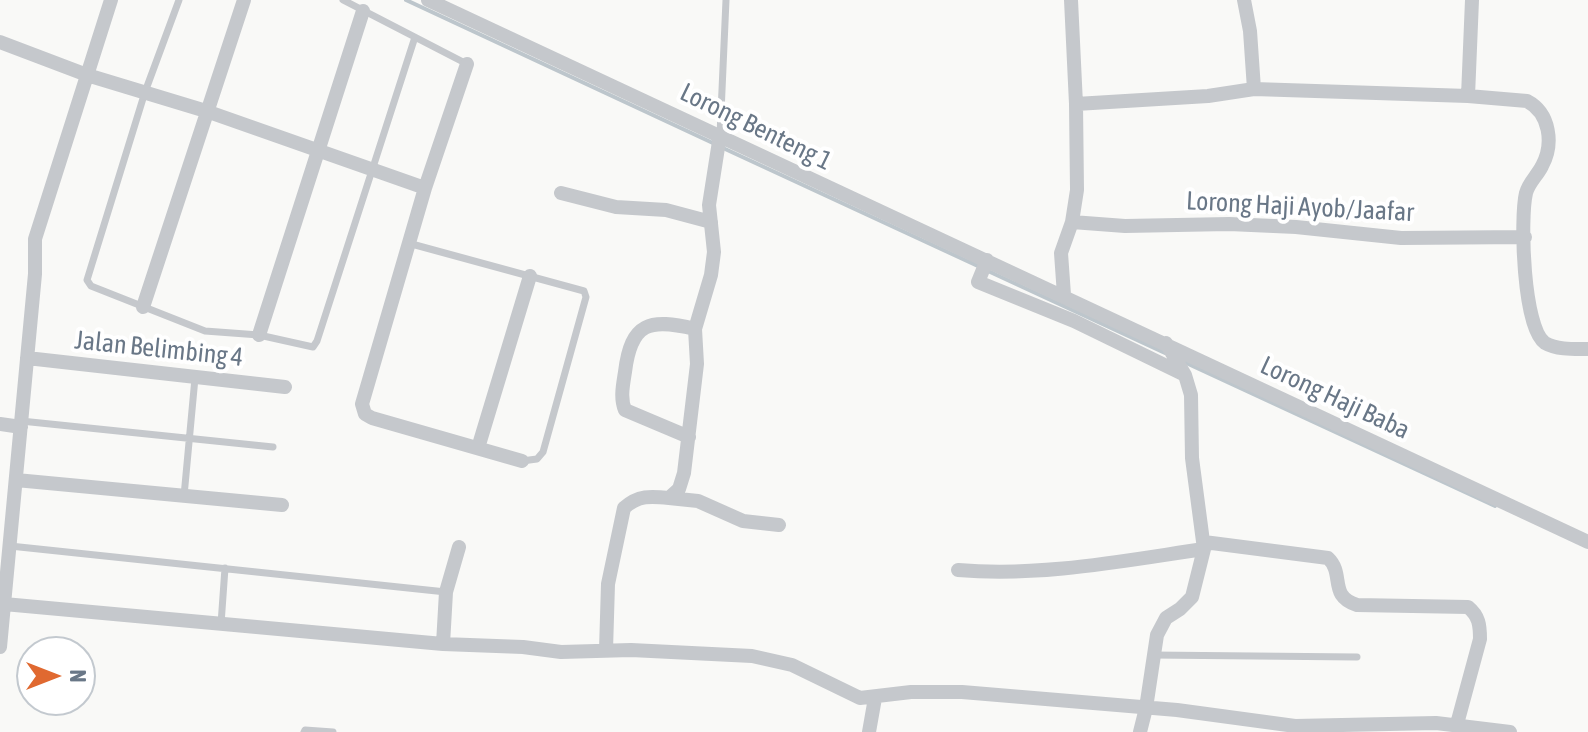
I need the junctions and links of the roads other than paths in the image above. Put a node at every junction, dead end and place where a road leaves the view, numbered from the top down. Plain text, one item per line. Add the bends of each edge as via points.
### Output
1 (111, 0) edge
2 (179, 0) edge
3 (244, 0) edge
4 (343, 0) edge
5 (428, 0) edge
6 (726, 0) edge
7 (1071, 0) edge
8 (1244, 0) edge
9 (1472, 0) edge
10 (363, 11) junction
11 (415, 37) junction
12 (0, 42) edge
13 (467, 64) joint
14 (87, 75) junction
15 (1254, 89) junction
16 (145, 92) junction
17 (1468, 96) junction
18 (1076, 104) junction
19 (207, 111) junction
20 (720, 138) junction
21 (319, 150) junction
22 (372, 169) junction
23 (425, 188) junction
24 (561, 193) dead end
25 (711, 222) junction
26 (1072, 222) junction
27 (1525, 237) junction
28 (408, 243) junction
29 (985, 266) junction
30 (530, 276) junction
31 (1064, 295) junction
32 (143, 307) junction
33 (695, 329) junction
34 (259, 335) junction
35 (1169, 348) junction
36 (1588, 349) edge
37 (27, 358) junction
38 (1184, 372) junction
39 (195, 378) junction
40 (285, 387) dead end
41 (0, 424) edge
42 (21, 424) junction
43 (689, 437) junction
44 (189, 438) junction
45 (273, 447) dead end
46 (478, 448) junction
47 (522, 461) joint
48 (16, 480) junction
49 (184, 496) junction
50 (669, 498) junction
51 (282, 505) dead end
52 (779, 525) dead end
53 (1588, 542) edge
54 (1204, 545) junction
55 (459, 547) dead end
56 (6, 551) edge
57 (225, 568) junction
58 (958, 570) dead end
59 (446, 592) junction
60 (4, 604) junction
61 (221, 624) junction
62 (1, 626) edge
63 (443, 644) junction
64 (0, 647) edge
65 (606, 650) junction
66 (1152, 655) junction
67 (1357, 657) dead end
68 (875, 698) junction
69 (1146, 708) junction
70 (1465, 728) edge
71 (304, 732) edge
72 (333, 732) edge
73 (869, 732) edge
74 (1140, 732) edge
75 (1510, 732) edge

1 - 14 street
2 - 16 lane
3 - 19 street
4 - 10 lane
5 - 20 street, Lorong Benteng 1
6 - 20 lane
7 - 18 street
8 - 15 street
9 - 17 street
10 - 11 lane
10 - 21 street
11 - 13 lane
11 - 22 lane
12 - 14 street
13 - 23 street
14 - 16 street
14 - 37 street via 37,225
15 - 17 street
15 - 18 street
16 - 19 street
16 - 32 lane via 87,280
17 - 27 street via 1527,101 1544,115 1549,144 1525,196
18 - 26 street
19 - 21 street
19 - 32 street
20 - 25 street
20 - 29 street, Lorong Benteng 1
21 - 22 street
21 - 34 street
22 - 23 street
22 - 34 lane via 313,347
23 - 28 street
24 - 25 street
25 - 33 street via 711,275
26 - 27 street, Lorong Haji Ayob/Jaafar via 1296,227 1401,238
26 - 31 street via 1061,253
27 - 36 street via 1528,309 1536,332 1555,347
28 - 30 lane
28 - 46 street via 372,363 362,404 365,414
29 - 31 street, Lorong Benteng 1
29 - 38 street via 978,282
30 - 46 street
30 - 47 lane via 584,291 586,297 543,452 537,459
31 - 35 street, Lorong Haji Baba
32 - 34 lane via 205,331
33 - 43 street
33 - 43 street via 653,323 639,331 627,354 622,403 636,416
35 - 38 street
35 - 53 street, Lorong Haji Baba
37 - 39 street, Jalan Belimbing 4
37 - 42 street
38 - 54 street via 1191,395 1192,458
39 - 40 street, Jalan Belimbing 4
39 - 44 lane
41 - 42 street
42 - 44 lane
42 - 48 street
43 - 50 street via 679,489
44 - 45 lane
44 - 49 lane
46 - 47 street
48 - 49 street
48 - 56 street
49 - 51 street
50 - 52 street via 698,501 743,521
50 - 65 street via 647,496 624,508 608,584
54 - 58 street via 1034,572
54 - 66 street via 1192,597 1166,618
54 - 70 street via 1328,558 1341,595 1357,605 1468,607 1476,614 1480,639
55 - 59 street
56 - 57 lane
56 - 60 street
57 - 59 lane
57 - 61 lane
59 - 63 street
60 - 61 street
60 - 62 street
61 - 63 street
62 - 64 street
63 - 65 street
65 - 68 street via 752,656 792,665 860,698
66 - 67 lane
66 - 69 street
68 - 69 street via 962,692
68 - 73 street
69 - 70 street via 1295,726 1394,722
69 - 74 street
70 - 75 street
71 - 72 lane

